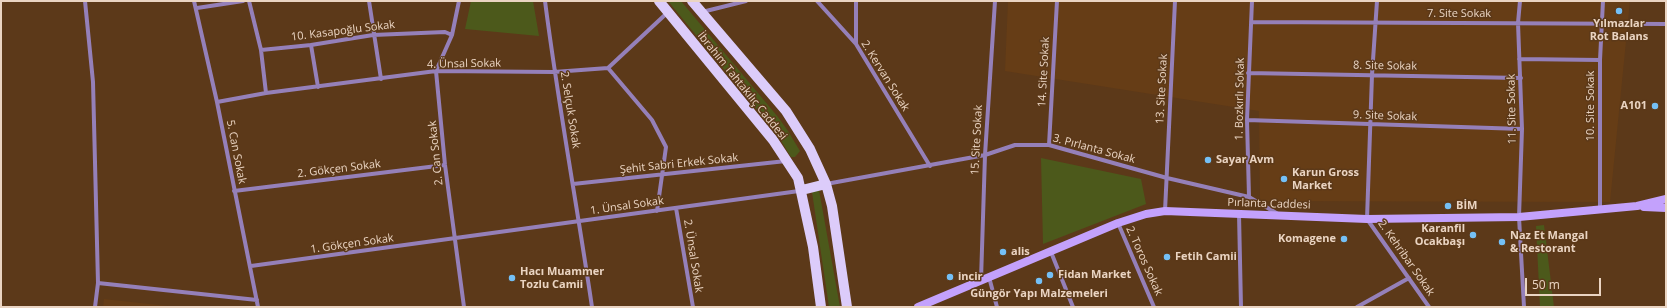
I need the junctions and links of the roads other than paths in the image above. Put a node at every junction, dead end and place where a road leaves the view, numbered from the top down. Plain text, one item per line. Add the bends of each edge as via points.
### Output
1 (85, 1) edge
2 (194, 1) edge
3 (243, 1) edge
4 (249, 1) edge
5 (369, 1) edge
6 (459, 1) edge
7 (545, 1) edge
8 (659, 1) edge
9 (692, 1) edge
10 (746, 1) edge
11 (817, 1) edge
12 (856, 1) edge
13 (995, 1) edge
14 (1057, 1) edge
15 (1175, 1) edge
16 (1252, 1) edge
17 (1377, 1) edge
18 (1520, 1) edge
19 (1603, 1) edge
20 (197, 8) junction
21 (702, 12) junction
22 (667, 13) junction
23 (1251, 22) junction
24 (1375, 22) junction
25 (1518, 23) junction
26 (1603, 24) junction
27 (1666, 24) edge
28 (373, 35) junction
29 (452, 35) junction
30 (856, 44) junction
31 (311, 45) junction
32 (261, 50) junction
33 (1519, 59) junction
34 (1600, 60) junction
35 (608, 68) junction
36 (436, 71) junction
37 (554, 72) junction
38 (1248, 73) junction
39 (1372, 75) junction
40 (1521, 78) junction
41 (381, 79) junction
42 (318, 87) junction
43 (266, 93) junction
44 (217, 102) junction
45 (1247, 120) junction
46 (1371, 124) junction
47 (1522, 129) junction
48 (1049, 145) junction
49 (984, 155) junction
50 (786, 161) junction
51 (445, 165) junction
52 (930, 166) junction
53 (663, 174) junction
54 (1167, 178) junction
55 (573, 184) junction
56 (826, 184) junction
57 (802, 190) junction
58 (234, 191) junction
59 (1249, 197) junction
60 (1666, 199) edge
61 (1637, 206) junction
62 (676, 208) junction
63 (1666, 208) edge
64 (1600, 210) junction
65 (657, 211) junction
66 (1165, 211) junction
67 (1239, 214) junction
68 (1282, 216) junction
69 (1519, 217) junction
70 (1367, 219) junction
71 (580, 222) junction
72 (1118, 223) junction
73 (456, 239) junction
74 (1050, 251) junction
75 (251, 266) junction
76 (989, 277) junction
77 (1409, 278) junction
78 (981, 280) junction
79 (98, 283) junction
80 (257, 300) junction
81 (921, 306) edge
82 (95, 307) edge
83 (258, 307) edge
84 (464, 307) edge
85 (592, 307) edge
86 (693, 307) edge
87 (821, 307) edge
88 (848, 307) edge
89 (997, 307) edge
90 (1072, 307) edge
91 (1154, 307) edge
92 (1240, 307) edge
93 (1357, 307) edge
94 (1430, 307) edge
95 (1524, 307) edge

1 - 79 street via 93,82
2 - 20 street, 5. Can Sokak
3 - 20 street
4 - 32 street
5 - 28 street
6 - 29 street, 2. Can Sokak
7 - 37 street, 2. Selçuk Sokak
8 - 22 main road, İbrahim Tahtakılıç Caddesi
9 - 21 main road, İbrahim Tahtakılıç Caddesi
10 - 21 street
11 - 30 street, 2. Kervan Sokak
12 - 30 street
13 - 49 street, 15. Site Sokak
14 - 48 street, 14. Site Sokak
15 - 54 street, 13. Site Sokak
16 - 23 street, 1. Bozkırlı Sokak
17 - 24 street
18 - 25 street, 11. Site Sokak
19 - 26 street, 10. Site Sokak
20 - 44 street, 5. Can Sokak
21 - 56 main road, İbrahim Tahtakılıç Caddesi via 786,111 810,148
22 - 35 street
22 - 50 main road, İbrahim Tahtakılıç Caddesi via 773,140
23 - 24 street, 7. Site Sokak
23 - 38 street, 1. Bozkırlı Sokak
24 - 25 street, 7. Site Sokak
24 - 39 street
25 - 26 street, 7. Site Sokak
25 - 33 street, 11. Site Sokak
26 - 27 street, 7. Site Sokak
26 - 34 street, 10. Site Sokak
28 - 29 street, 10. Kasapoğlu Sokak via 445,32
28 - 31 street, 10. Kasapoğlu Sokak
28 - 41 street
29 - 36 street, 2. Can Sokak
30 - 52 street, 2. Kervan Sokak
31 - 32 street, 10. Kasapoğlu Sokak
31 - 42 street
32 - 43 street
33 - 34 street
33 - 40 street, 11. Site Sokak
34 - 64 street, 10. Site Sokak
35 - 37 street, 4. Ünsal Sokak
35 - 53 street via 652,120 666,147
36 - 37 street, 4. Ünsal Sokak
36 - 41 street, 4. Ünsal Sokak
36 - 51 street, 2. Can Sokak
37 - 55 street, 2. Selçuk Sokak
38 - 39 street, 8. Site Sokak
38 - 45 street, 1. Bozkırlı Sokak
39 - 40 street, 8. Site Sokak
39 - 46 street
40 - 47 street, 11. Site Sokak
41 - 42 street, 4. Ünsal Sokak
42 - 43 street, 4. Ünsal Sokak
43 - 44 street, 4. Ünsal Sokak
44 - 58 street, 5. Can Sokak
45 - 46 street, 9. Site Sokak
45 - 59 street, 1. Bozkırlı Sokak
46 - 47 street, 9. Site Sokak
46 - 70 street
47 - 69 street, 11. Site Sokak
48 - 49 street, 3. Pırlanta Sokak via 1015,145
48 - 54 street, 3. Pırlanta Sokak
49 - 52 street, 3. Pırlanta Sokak
49 - 78 street, 15. Site Sokak
50 - 53 street, Şehit Sabri Erkek Sokak
50 - 57 main road, İbrahim Tahtakılıç Caddesi via 798,178
51 - 58 street, 2. Gökçen Sokak
51 - 73 street, 2. Can Sokak
52 - 56 street, 3. Pırlanta Sokak
53 - 55 street, Şehit Sabri Erkek Sokak
53 - 65 street
54 - 59 street, 3. Pırlanta Sokak
54 - 66 street, 13. Site Sokak
55 - 71 street, 2. Selçuk Sokak
56 - 57 main road
56 - 88 main road, İbrahim Tahtakılıç Caddesi via 832,206
57 - 62 street, 1. Ünsal Sokak
57 - 87 main road, İbrahim Tahtakılıç Caddesi
58 - 75 street, 5. Can Sokak
59 - 68 street, 3. Pırlanta Sokak
60 - 61 street
61 - 63 street
61 - 64 street, Pırlanta Caddesi
62 - 65 street, 1. Ünsal Sokak
62 - 86 street, 2. Ünsal Sokak
64 - 69 street, Pırlanta Caddesi
65 - 71 street, 1. Ünsal Sokak
66 - 67 street, Pırlanta Caddesi
66 - 72 street, Pırlanta Caddesi
67 - 68 street, Pırlanta Caddesi
67 - 92 street
68 - 70 street, Pırlanta Caddesi
69 - 70 street, Pırlanta Caddesi
69 - 95 street, 11. Site Sokak
70 - 77 street, 2. Kehribar Sokak
71 - 73 street, 1. Ünsal Sokak
71 - 85 street, 2. Selçuk Sokak
72 - 74 street, Pırlanta Caddesi
72 - 91 street, 2. Toros Sokak
73 - 75 street, 1. Gökçen Sokak
73 - 84 street, 2. Can Sokak
74 - 76 street, Pırlanta Caddesi
74 - 90 street
75 - 80 street, 5. Can Sokak
76 - 78 street, Pırlanta Caddesi
76 - 89 street
77 - 93 street
77 - 94 street, 2. Kehribar Sokak
78 - 81 street, Pırlanta Caddesi
79 - 80 street
79 - 82 street
80 - 83 street, 5. Can Sokak

